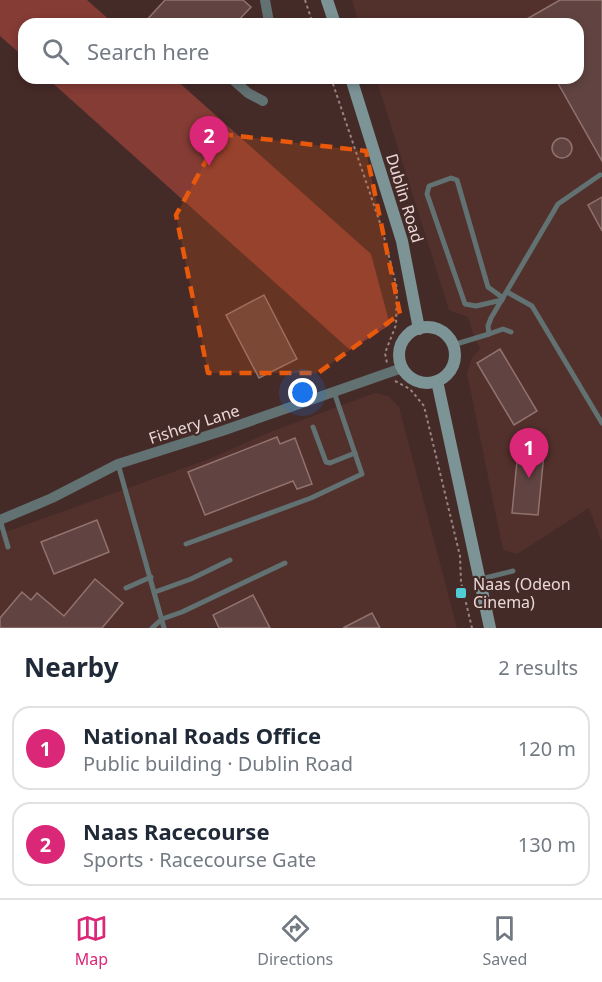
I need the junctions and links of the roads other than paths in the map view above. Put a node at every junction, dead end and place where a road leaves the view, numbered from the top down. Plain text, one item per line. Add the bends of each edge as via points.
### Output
1 (266, 0) edge
2 (327, 0) edge
3 (268, 18) edge
4 (332, 18) edge
5 (238, 84) edge
6 (353, 84) edge
7 (263, 101) dead end
8 (600, 175) dead end
9 (504, 297) junction
10 (419, 329) junction
11 (511, 332) dead end
12 (489, 334) junction
13 (453, 345) junction
14 (396, 370) junction
15 (437, 381) junction
16 (334, 392) junction
17 (602, 423) edge
18 (313, 428) dead end
19 (355, 453) junction
20 (118, 464) junction
21 (0, 520) edge
22 (186, 543) dead end
23 (9, 547) dead end
24 (230, 560) dead end
25 (285, 563) dead end
26 (513, 571) dead end
27 (151, 578) junction
28 (479, 580) junction
29 (126, 588) dead end
30 (155, 592) junction
31 (162, 619) junction
32 (152, 628) edge
33 (164, 628) edge
34 (490, 628) edge

1 - 3 street
2 - 4 main road
5 - 7 street
6 - 10 main road, Dublin Road via 402,241
8 - 9 lane via 558,204
9 - 9 lane via 476,306 465,304 427,194 429,186 452,178 457,180 488,287
9 - 12 lane via 490,318
9 - 17 lane via 531,306
10 - 13 main road via 438,330
10 - 14 main road via 407,336 400,348
11 - 12 lane via 502,329
12 - 13 lane
13 - 15 main road via 451,368
14 - 15 main road via 418,382
14 - 16 street, Fishery Lane
15 - 28 main road
16 - 19 lane
16 - 20 street, Fishery Lane
18 - 19 lane via 326,462
19 - 22 lane via 362,474 311,498
20 - 21 street, Fishery Lane
20 - 27 lane
21 - 23 lane
24 - 30 lane
25 - 31 lane
26 - 28 lane
27 - 29 lane
27 - 30 lane
28 - 34 main road
30 - 31 lane
31 - 32 lane
31 - 33 lane

